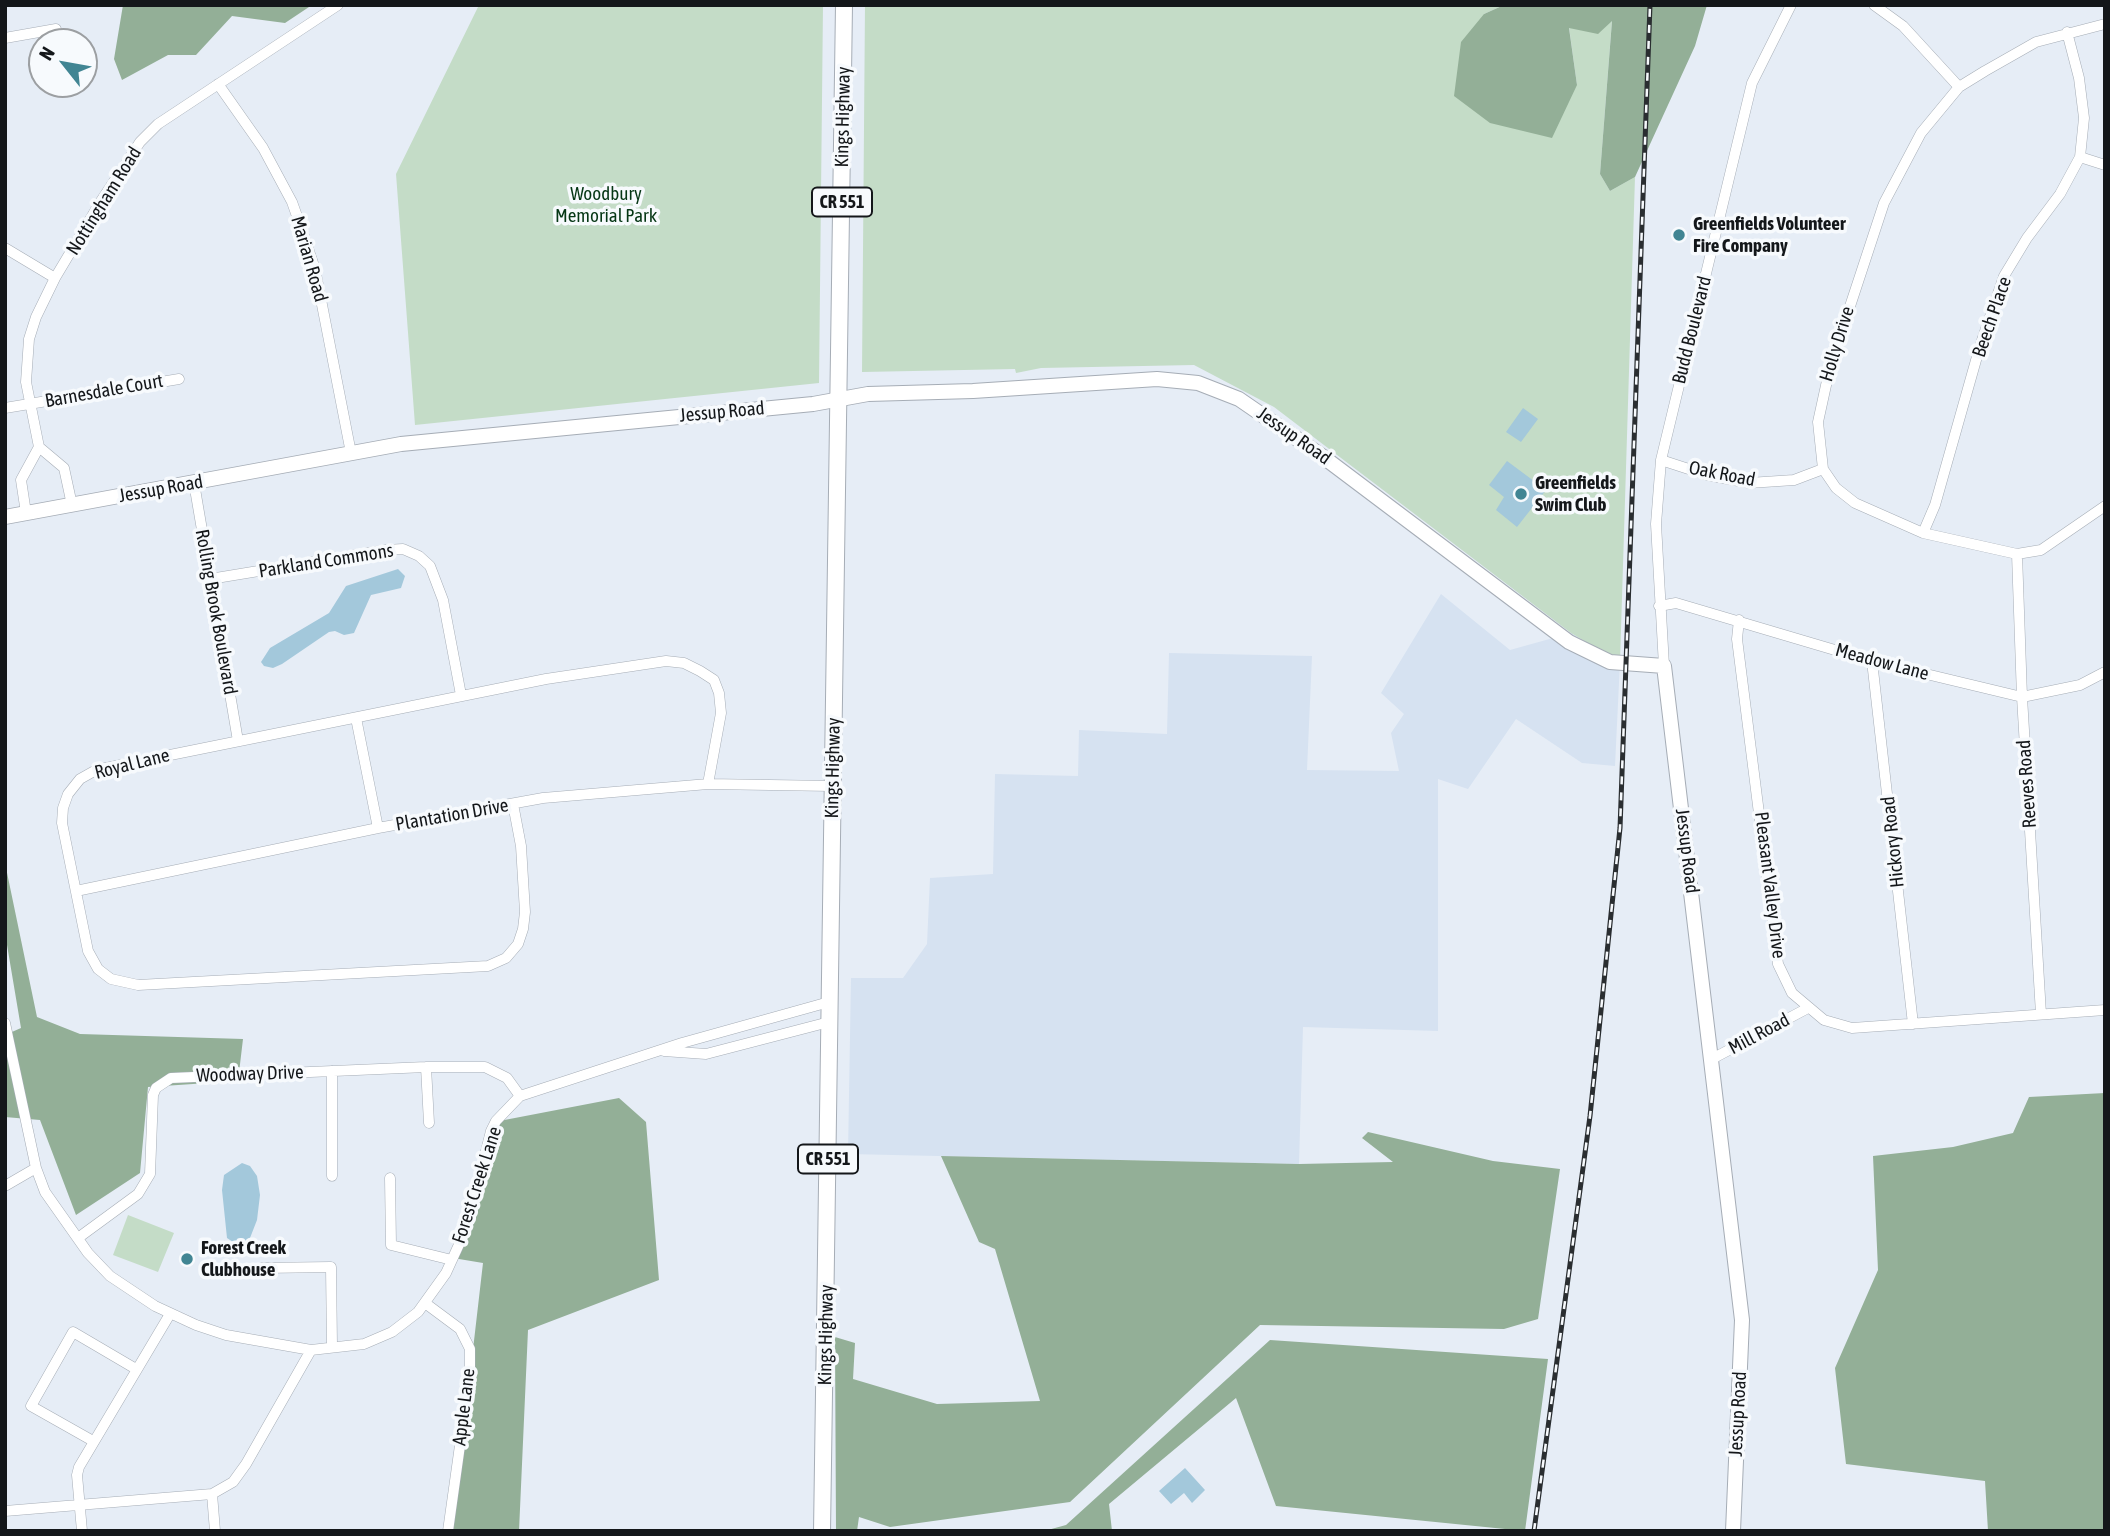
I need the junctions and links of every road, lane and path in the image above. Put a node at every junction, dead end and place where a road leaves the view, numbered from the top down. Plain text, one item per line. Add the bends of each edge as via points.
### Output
1 (338, 5) edge
2 (844, 5) edge
3 (1791, 5) edge
4 (1874, 5) edge
5 (2105, 24) edge
6 (2067, 32) junction
7 (28, 34) edge
8 (5, 38) edge
9 (218, 84) junction
10 (1959, 87) junction
11 (2080, 156) junction
12 (2105, 165) edge
13 (5, 248) edge
14 (55, 278) junction
15 (179, 379) dead end
16 (839, 398) junction
17 (29, 404) junction
18 (5, 408) edge
19 (39, 447) junction
20 (351, 453) junction
21 (1661, 460) junction
22 (1823, 468) junction
23 (194, 483) junction
24 (72, 505) junction
25 (2105, 506) edge
26 (26, 513) junction
27 (5, 517) edge
28 (1923, 533) junction
29 (2017, 554) junction
30 (210, 579) junction
31 (1659, 606) junction
32 (1738, 620) junction
33 (1872, 661) junction
34 (1664, 666) junction
35 (2105, 672) edge
36 (461, 695) junction
37 (2022, 697) junction
38 (356, 718) junction
39 (238, 741) junction
40 (708, 785) junction
41 (832, 786) junction
42 (513, 804) junction
43 (377, 828) junction
44 (76, 891) junction
45 (829, 1002) junction
46 (1808, 1008) junction
47 (2105, 1010) edge
48 (2042, 1014) junction
49 (829, 1022) junction
50 (5, 1023) edge
51 (1913, 1024) junction
52 (664, 1051) junction
53 (1710, 1060) junction
54 (426, 1066) junction
55 (331, 1070) junction
56 (520, 1096) junction
57 (429, 1123) dead end
58 (36, 1168) junction
59 (332, 1176) dead end
60 (390, 1178) dead end
61 (5, 1186) edge
62 (78, 1238) junction
63 (452, 1260) junction
64 (262, 1268) dead end
65 (425, 1303) junction
66 (170, 1314) junction
67 (332, 1346) junction
68 (311, 1350) junction
69 (136, 1369) junction
70 (93, 1441) junction
71 (212, 1494) junction
72 (80, 1506) junction
73 (5, 1511) edge
74 (82, 1531) edge
75 (215, 1531) edge
76 (448, 1531) edge
77 (822, 1531) edge
78 (1732, 1531) edge

1 - 9 street, Nottingham Road
2 - 16 main road, Kings Highway / CR 551
3 - 21 street, Budd Boulevard via 1752,83
4 - 10 street via 1903,26
5 - 6 street, Holly Drive
6 - 10 street, Holly Drive via 2036,42
6 - 11 street, Beech Place via 2084,118
7 - 8 street
9 - 14 street, Nottingham Road via 158,124 140,142
9 - 20 street, Marian Road via 263,148 292,202 315,269
10 - 22 street, Holly Drive via 1921,133 1884,203 1820,399
11 - 12 street
11 - 28 street, Beech Place via 2004,276
13 - 14 street
14 - 17 street, Nottingham Road via 26,351
15 - 17 street, Barnesdale Court
16 - 20 street, Jessup Road via 471,435
16 - 34 street, Jessup Road via 1128,379 1198,383 1239,399 1282,426 1569,642 1610,662
16 - 41 main road, Kings Highway / CR 551
17 - 18 street, Barnesdale Court
17 - 19 street, Nottingham Road
19 - 24 street via 64,468
19 - 26 street via 21,480
20 - 23 street, Jessup Road
21 - 22 street, Oak Road via 1749,483 1794,480
21 - 31 street, Budd Boulevard via 1656,524
22 - 28 street via 1836,488 1855,503
23 - 24 street, Jessup Road
23 - 30 street, Rolling Brook Boulevard
24 - 26 street, Jessup Road
25 - 29 street via 2041,550
26 - 27 street, Jessup Road
28 - 29 street
29 - 37 street, Reeves Road
30 - 36 street, Parkland Commons via 386,550 403,549 416,555 436,577
30 - 39 street, Rolling Brook Boulevard
31 - 32 street, Meadow Lane via 1676,603
31 - 34 street, Budd Boulevard
32 - 33 street, Meadow Lane
32 - 46 street, Pleasant Valley Drive via 1778,964 1792,993
33 - 37 street, Meadow Lane
33 - 51 street, Hickory Road
34 - 53 street, Jessup Road
35 - 37 street, Meadow Lane via 2080,685
36 - 38 street, Royal Lane
36 - 40 street, Royal Lane via 666,661 684,663 714,680 719,694 721,713
37 - 48 street, Reeves Road
38 - 39 street, Royal Lane
38 - 43 street
39 - 44 street, Royal Lane via 96,770 80,779 65,801 62,823
40 - 41 street, Plantation Drive
40 - 42 street, Plantation Drive via 600,791
41 - 45 main road, Kings Highway / CR 551
42 - 43 street, Plantation Drive
42 - 44 street, Royal Lane via 522,846 523,929 506,958 488,966 124,984 98,969 88,951
43 - 44 street, Plantation Drive
45 - 49 main road, Kings Highway / CR 551
45 - 52 street, Forest Creek Lane
46 - 51 street, Pleasant Valley Drive via 1824,1020 1852,1028
46 - 53 street, Mill Road
47 - 48 street, Pleasant Valley Drive
48 - 51 street, Pleasant Valley Drive
49 - 52 street, Forest Creek Lane via 706,1054
49 - 77 main road, Kings Highway / CR 551
50 - 58 street, Forest Creek Lane
52 - 56 street, Forest Creek Lane
53 - 78 street, Jessup Road via 1742,1320
54 - 55 street, Woodway Drive
54 - 56 street, Woodway Drive via 496,1070
54 - 57 street
55 - 59 street
55 - 62 street, Woodway Drive via 190,1076 156,1088 150,1174 138,1194
56 - 63 street, Forest Creek Lane via 491,1131 467,1227
58 - 61 street
58 - 62 street, Forest Creek Lane via 45,1192
60 - 63 street via 391,1245
62 - 66 street, Forest Creek Lane via 110,1276
63 - 65 street, Forest Creek Lane
64 - 67 street via 331,1268
65 - 67 street, Forest Creek Lane via 392,1332 364,1343
65 - 76 street, Apple Lane via 460,1329 470,1349
66 - 68 street, Forest Creek Lane via 226,1335
66 - 69 street
67 - 68 street, Forest Creek Lane
68 - 71 street via 246,1464 233,1482
69 - 70 street
69 - 70 street via 73,1332 31,1406
70 - 72 street via 77,1475
71 - 72 street
71 - 75 street
72 - 73 street
72 - 74 street

